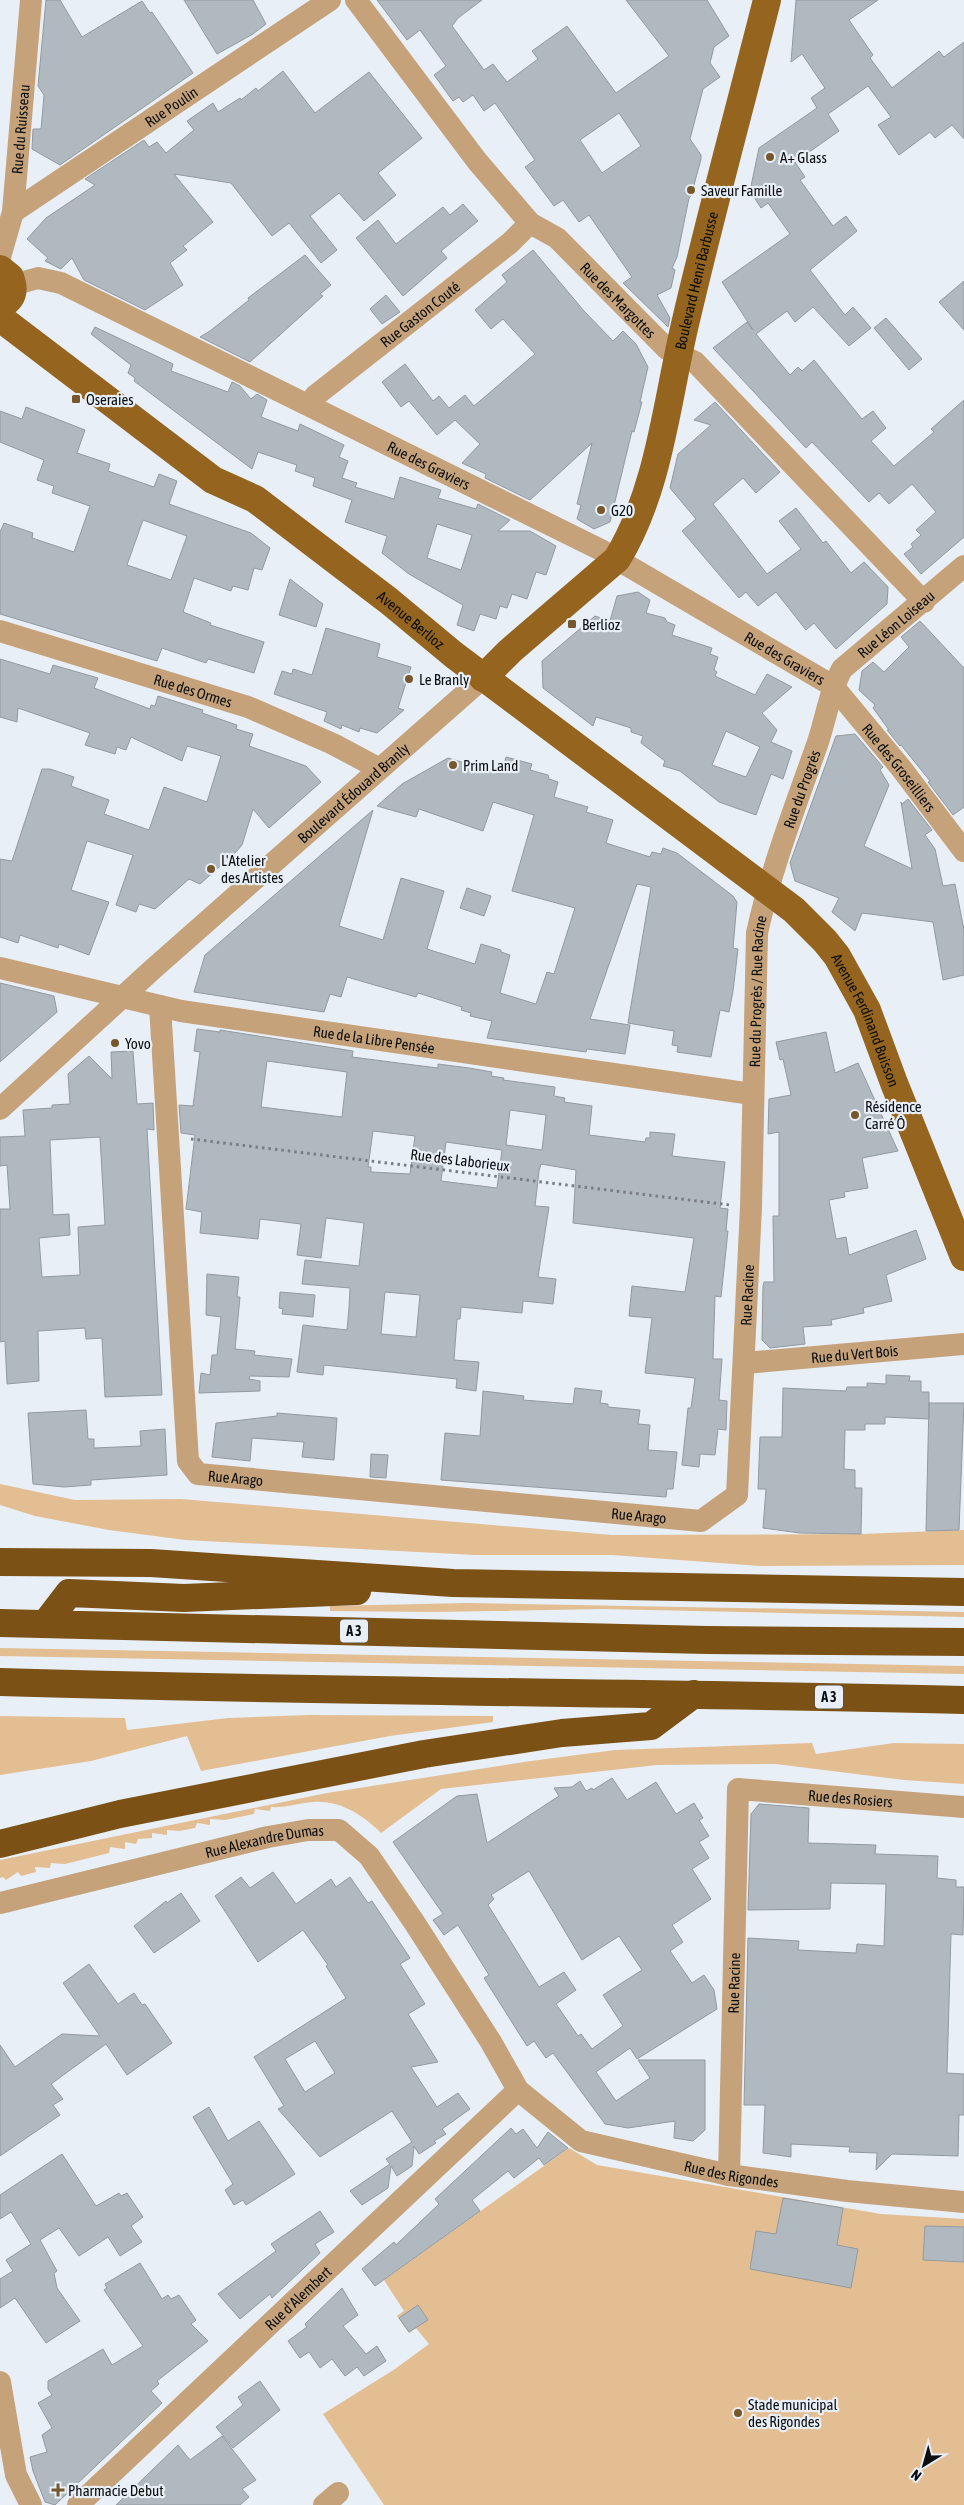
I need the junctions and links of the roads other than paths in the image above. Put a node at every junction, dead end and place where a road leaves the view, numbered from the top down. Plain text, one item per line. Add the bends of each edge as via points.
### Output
1 (32, 0) edge
2 (330, 0) edge
3 (356, 0) edge
4 (767, 0) edge
5 (13, 212) junction
6 (530, 223) junction
7 (0, 257) edge
8 (4, 296) edge
9 (678, 356) junction
10 (311, 406) junction
11 (617, 559) junction
12 (964, 566) edge
13 (924, 602) junction
14 (0, 631) edge
15 (483, 678) junction
16 (833, 686) junction
17 (378, 768) junction
18 (964, 851) edge
19 (766, 890) junction
20 (0, 968) edge
21 (123, 996) junction
22 (160, 1006) junction
23 (752, 1094) junction
24 (0, 1109) edge
25 (964, 1257) edge
26 (964, 1344) edge
27 (745, 1363) junction
28 (737, 1495) joint
29 (0, 1562) edge
30 (453, 1583) junction
31 (964, 1592) edge
32 (0, 1623) edge
33 (46, 1623) junction
34 (964, 1642) edge
35 (0, 1682) edge
36 (694, 1694) junction
37 (964, 1700) edge
38 (738, 1789) joint
39 (964, 1807) edge
40 (0, 1844) edge
41 (0, 1903) edge
42 (518, 2090) junction
43 (728, 2175) junction
44 (964, 2202) edge
45 (0, 2382) edge
46 (8, 2476) edge
47 (32, 2505) edge
48 (78, 2505) edge

1 - 5 street, Rue du Ruisseau
2 - 5 street, Rue Poulin
3 - 6 street, Rue des Margottes via 478,161
4 - 9 main road, Boulevard Henri Barbusse
5 - 7 street, Rue du Ruisseau
6 - 9 street, Rue des Margottes via 557,238 667,349
6 - 10 street, Rue Gaston Couté via 510,243 315,396
8 - 10 street, Rue des Graviers via 38,278 61,284
8 - 15 main road, Avenue Berlioz via 52,357 213,480 263,505 389,600
9 - 11 main road, Boulevard Henri Barbusse via 654,470 627,544
9 - 13 street, Rue des Margottes via 695,362
10 - 11 street, Rue des Graviers
11 - 15 main road, Boulevard Édouard Branly
11 - 16 street, Rue des Graviers
12 - 13 street, Rue Léon Loiseau
13 - 16 street, Rue Léon Loiseau via 842,669
14 - 17 street, Rue des Ormes via 248,707 333,744
15 - 17 street, Boulevard Édouard Branly
15 - 19 main road, Avenue Berlioz
16 - 18 street, Rue des Groseilliers
16 - 19 street, Rue du Progrès via 826,717
17 - 21 street, Boulevard Édouard Branly
19 - 23 street, Rue du Progrès / Rue Racine via 757,933
19 - 25 main road, Avenue Ferdinand Buisson via 794,910 825,941 848,974 867,1010
20 - 21 street, Rue de la Libre Pensée
21 - 22 street, Rue de la Libre Pensée
21 - 24 street, Boulevard Édouard Branly
22 - 23 street, Rue de la Libre Pensée
22 - 28 street, Rue Arago via 188,1461 198,1474 701,1521
23 - 27 street, Rue Racine
26 - 27 street, Rue du Vert Bois
27 - 28 street, Rue Racine
29 - 30 highway via 160,1563
30 - 31 highway
30 - 33 highway via 425,1588 184,1598 69,1593
32 - 33 highway, A 3
33 - 34 highway, A 3 via 707,1640
35 - 36 highway, A 3 via 202,1688
36 - 37 highway, A 3
36 - 40 highway via 651,1726 562,1733 424,1754 120,1814
38 - 39 street, Rue des Rosiers
38 - 43 street, Rue Racine
41 - 42 street, Rue Alexandre Dumas via 268,1837 308,1830 340,1830 369,1856 491,2042
42 - 43 street, Rue des Rigondes via 581,2141
42 - 48 street, Rue d'Alembert
43 - 44 street, Rue des Rigondes
45 - 46 street
46 - 47 street

